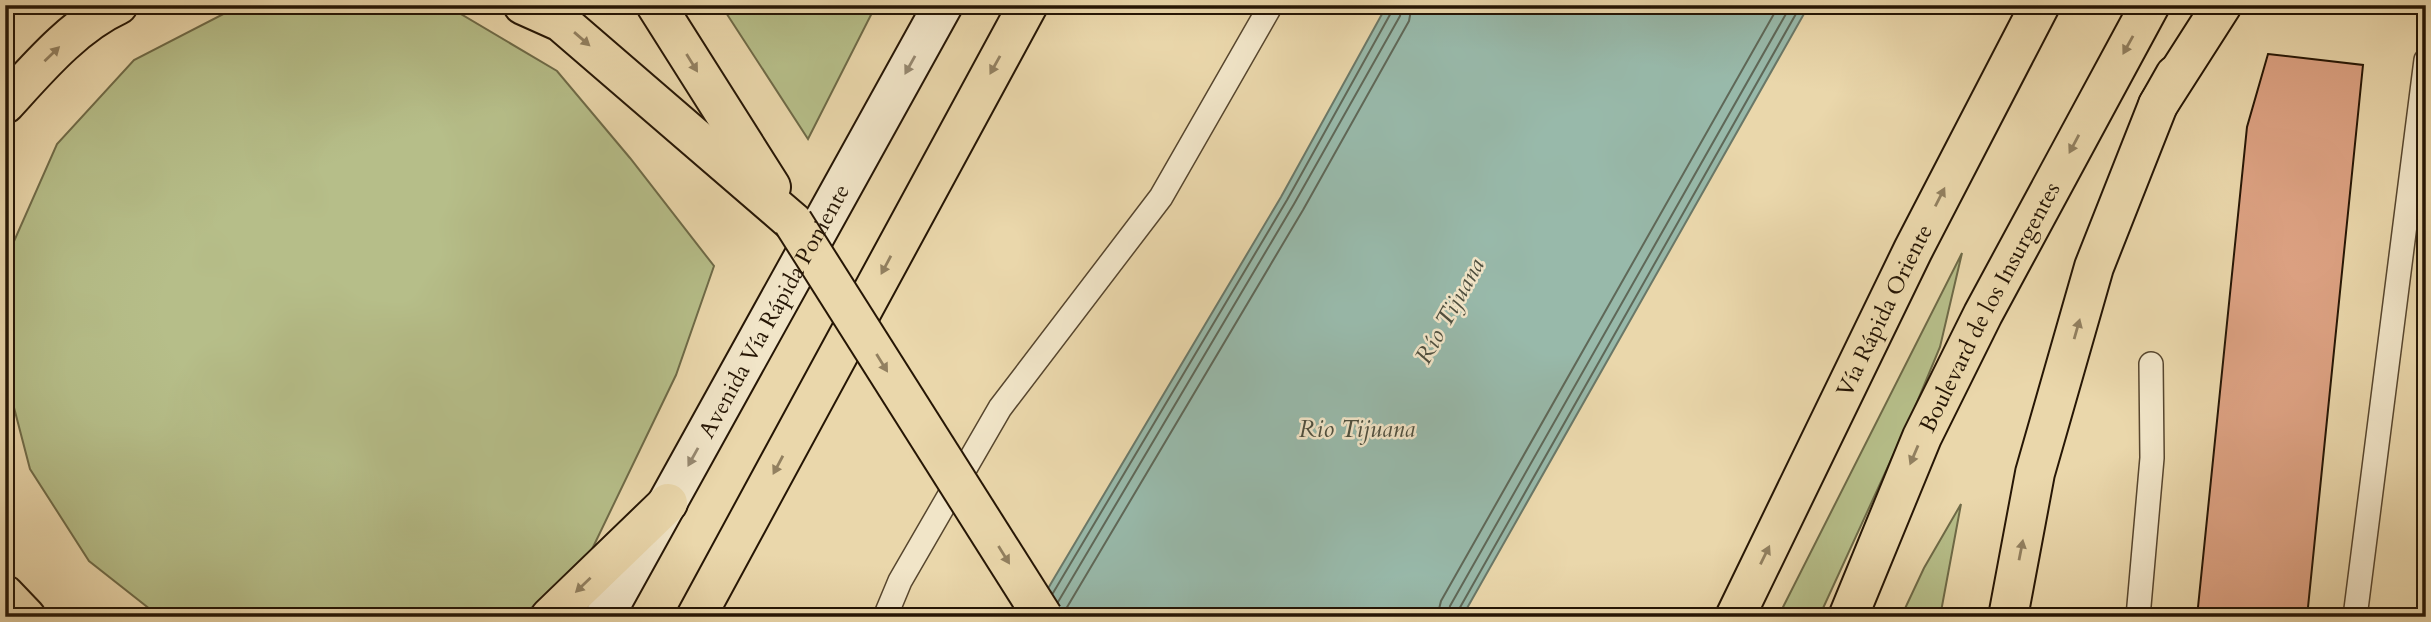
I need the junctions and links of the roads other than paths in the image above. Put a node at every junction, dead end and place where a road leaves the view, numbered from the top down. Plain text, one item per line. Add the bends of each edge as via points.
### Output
1 (118, 5) edge
2 (523, 5) edge
3 (656, 5) edge
4 (943, 5) edge
5 (1028, 5) edge
6 (1271, 5) edge
7 (2040, 5) edge
8 (2150, 5) edge
9 (2212, 5) edge
10 (2222, 5) edge
11 (2426, 60) edge
12 (5, 104) edge
13 (2158, 105) junction
14 (793, 222) junction
15 (2151, 364) dead end
16 (668, 503) junction
17 (5, 595) edge
18 (26, 617) edge
19 (550, 617) edge
20 (604, 617) edge
21 (696, 617) edge
22 (885, 617) edge
23 (1043, 617) edge
24 (1735, 617) edge
25 (1848, 617) edge
26 (2008, 617) edge
27 (2138, 617) edge
28 (2355, 617) edge

12 -> 1 main road via 54,52
2 -> 14 main road via 561,22
3 -> 14 main road
4 -> 16 main road, Avenida Vía Rápida Poniente
5 -> 21 main road
6 - 22 lane via 1161,197 1000,408 900,581
24 -> 7 main road, Vía Rápida Oriente via 1913,250
8 -> 25 main road, Boulevard de los Insurgentes via 1928,425
9 - 13 main road
10 - 13 main road
11 - 28 lane
26 -> 13 main road via 2035,473 2094,267
14 -> 23 main road, bridge
15 - 27 lane via 2152,458
16 -> 19 main road
16 - 20 main road, Avenida Vía Rápida Poniente
17 - 18 main road

